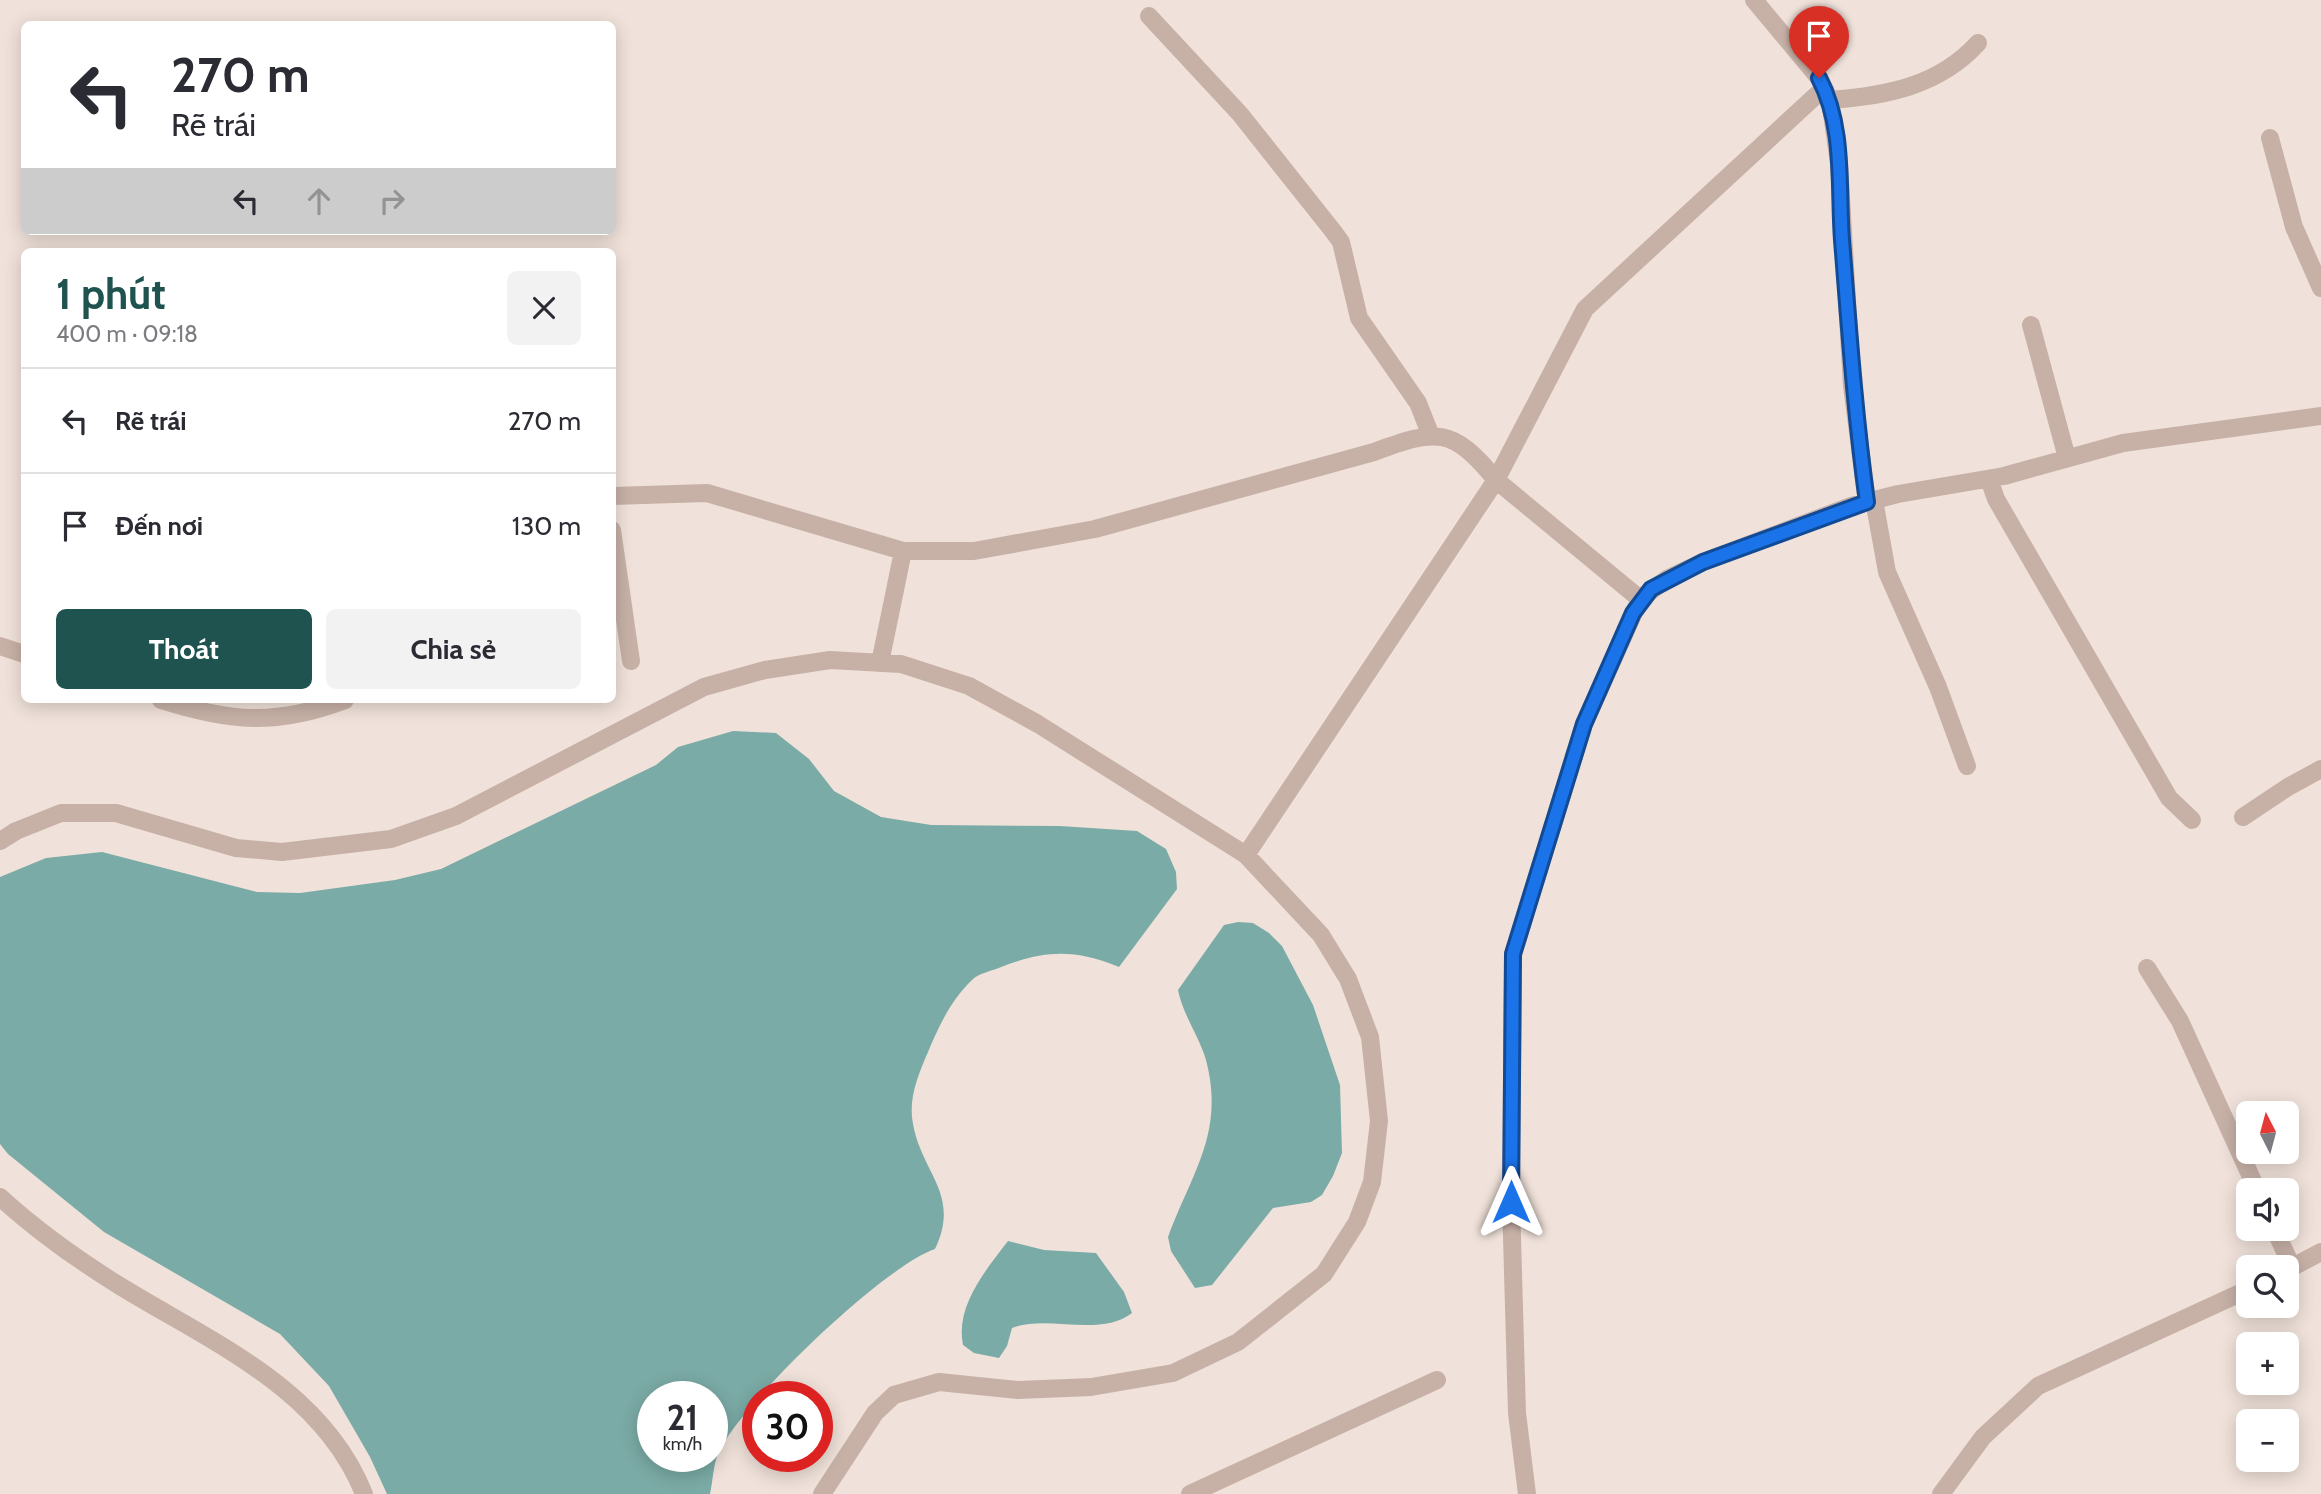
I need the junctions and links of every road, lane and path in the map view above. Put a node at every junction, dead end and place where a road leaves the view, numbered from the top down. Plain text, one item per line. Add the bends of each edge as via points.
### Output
1 (1754, 0) edge
2 (1149, 16) dead end
3 (1978, 43) dead end
4 (1827, 94) junction
5 (2270, 138) dead end
6 (2321, 288) edge
7 (2031, 325) dead end
8 (2321, 416) edge
9 (1431, 436) junction
10 (2067, 458) junction
11 (1989, 479) junction
12 (1496, 480) junction
13 (616, 496) edge
14 (1870, 501) junction
15 (903, 551) junction
16 (616, 558) edge
17 (1640, 599) junction
18 (0, 646) edge
19 (21, 653) edge
20 (631, 661) dead end
21 (880, 663) junction
22 (173, 703) edge
23 (337, 703) edge
24 (1968, 766) dead end
25 (2321, 769) edge
26 (2244, 817) dead end
27 (2192, 820) dead end
28 (0, 841) edge
29 (1246, 855) junction
30 (2147, 968) dead end
31 (2252, 1178) edge
32 (0, 1197) edge
33 (2321, 1252) edge
34 (2299, 1264) edge
35 (2236, 1295) edge
36 (1437, 1380) dead end
37 (364, 1494) edge
38 (822, 1494) edge
39 (1190, 1494) edge
40 (1527, 1494) edge
41 (1941, 1494) edge

1 - 4 street
2 - 9 street via 1240,114 1334,231 1341,242 1359,318 1418,403
3 - 4 street via 1961,63 1928,81 1879,96
4 - 12 street via 1585,309
4 - 14 street via 1839,163 1852,386
5 - 6 street via 2294,227
7 - 10 street
8 - 10 street via 2154,437
9 - 12 street via 1444,436 1462,445
9 - 15 street via 1056,538 974,551
10 - 11 street
11 - 14 street
11 - 27 street via 1996,499 2169,797
12 - 17 street
12 - 29 street
13 - 15 street via 707,493
14 - 17 street via 1703,562 1667,579
14 - 24 street via 1887,572
15 - 21 street
16 - 20 street
17 - 40 street via 1584,724 1513,954 1511,1202 1517,1413
18 - 19 street
21 - 28 street via 830,660 765,670 704,687 456,816 391,839 282,852 236,848 116,813 61,813
21 - 29 street via 901,664 969,686
22 - 23 street via 243,720 313,712
25 - 26 street
29 - 38 street via 1321,935 1348,979 1370,1037 1379,1121 1372,1182 1357,1222 1324,1274 1238,1342 1173,1373 1079,1388 1018,1390 939,1382 894,1395 875,1413
30 - 31 street via 2180,1021
32 - 37 street via 31,1226 289,1392 321,1423
33 - 34 street
35 - 41 street via 2038,1386 1983,1437
36 - 39 street

